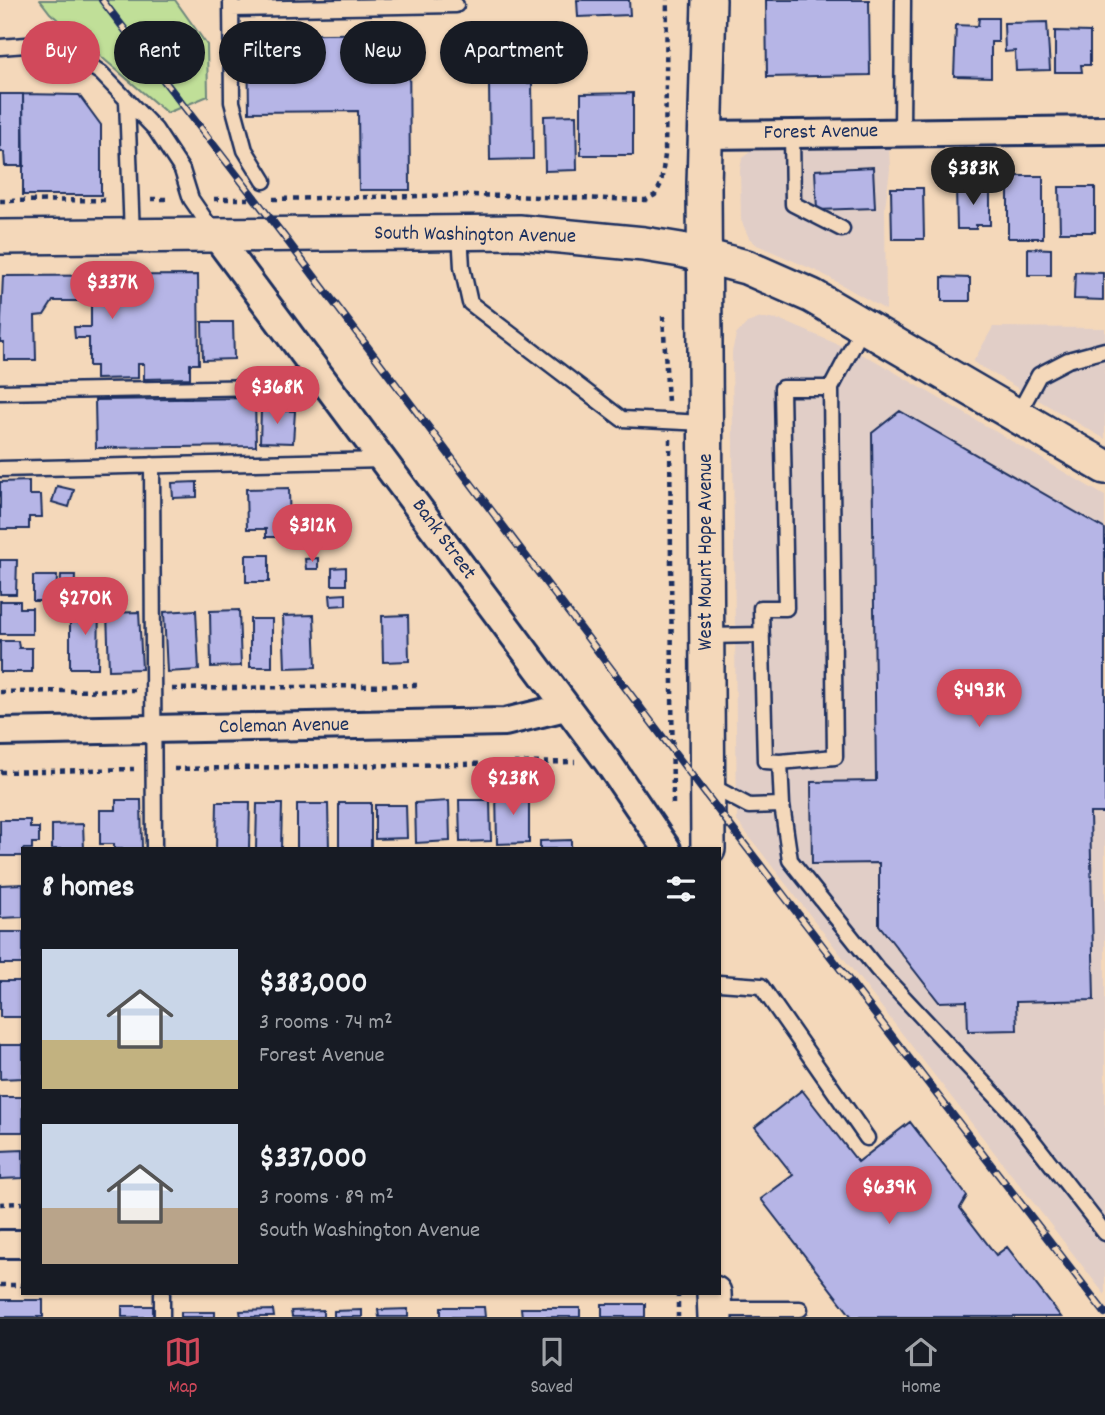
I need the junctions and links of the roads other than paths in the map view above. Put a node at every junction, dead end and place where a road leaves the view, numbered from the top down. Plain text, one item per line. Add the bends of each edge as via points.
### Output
1 (709, 0) edge
2 (903, 0) edge
3 (231, 4) edge
4 (456, 5) dead end
5 (0, 47) edge
6 (127, 100) junction
7 (1105, 130) edge
8 (902, 132) junction
9 (792, 134) junction
10 (706, 135) junction
11 (264, 181) dead end
12 (842, 229) dead end
13 (460, 233) junction
14 (215, 235) junction
15 (132, 236) junction
16 (0, 237) edge
17 (704, 256) junction
18 (863, 325) junction
19 (1105, 350) edge
20 (318, 370) junction
21 (831, 388) junction
22 (0, 391) edge
23 (1017, 416) junction
24 (707, 423) junction
25 (384, 460) junction
26 (152, 465) junction
27 (1105, 467) edge
28 (0, 468) edge
29 (762, 635) junction
30 (706, 636) junction
31 (566, 707) junction
32 (153, 730) junction
33 (0, 732) edge
34 (780, 762) junction
35 (708, 785) junction
36 (782, 805) junction
37 (154, 847) edge
38 (666, 847) edge
39 (708, 847) edge
40 (721, 983) edge
41 (867, 1138) dead end
42 (1105, 1233) edge
43 (0, 1244) edge
44 (21, 1244) edge
45 (162, 1295) edge
46 (715, 1306) edge
47 (800, 1309) dead end
48 (162, 1317) edge

1 - 10 street, West Mount Hope Avenue
2 - 8 lane
3 - 4 lane
3 - 11 lane via 232,102 244,150
5 - 6 lane via 26,45 69,51 102,73
6 - 14 lane via 175,159 191,199
6 - 15 lane
7 - 8 street, Forest Avenue
8 - 9 street, Forest Avenue
9 - 10 street, Forest Avenue
9 - 12 lane via 793,204
10 - 17 street, West Mount Hope Avenue
13 - 14 street, South Washington Avenue
13 - 17 street, South Washington Avenue via 579,236
13 - 24 lane via 470,303 622,419
14 - 15 street, South Washington Avenue
14 - 20 street, Bank Street
15 - 16 street, South Washington Avenue
17 - 18 street, South Washington Avenue via 775,278
17 - 24 street, West Mount Hope Avenue
18 - 21 lane
18 - 23 street, South Washington Avenue
19 - 23 lane via 1068,360 1039,375
20 - 22 lane via 264,387
20 - 25 street, Bank Street
21 - 29 lane via 782,388 786,608 761,608
21 - 34 lane via 835,757
23 - 27 street, South Washington Avenue
24 - 30 street, West Mount Hope Avenue
25 - 26 lane
25 - 31 street, Bank Street
26 - 28 lane
26 - 32 lane
29 - 30 lane
29 - 34 lane via 765,761
30 - 35 street, West Mount Hope Avenue
31 - 32 street, Coleman Avenue via 505,722
31 - 38 street, Bank Street
32 - 33 street, Coleman Avenue
32 - 37 lane
34 - 36 lane
35 - 36 lane via 749,806
35 - 39 street, West Mount Hope Avenue
36 - 42 lane via 790,860 877,969 1009,1110
40 - 41 lane via 761,986
43 - 44 street
45 - 48 lane
46 - 47 lane

